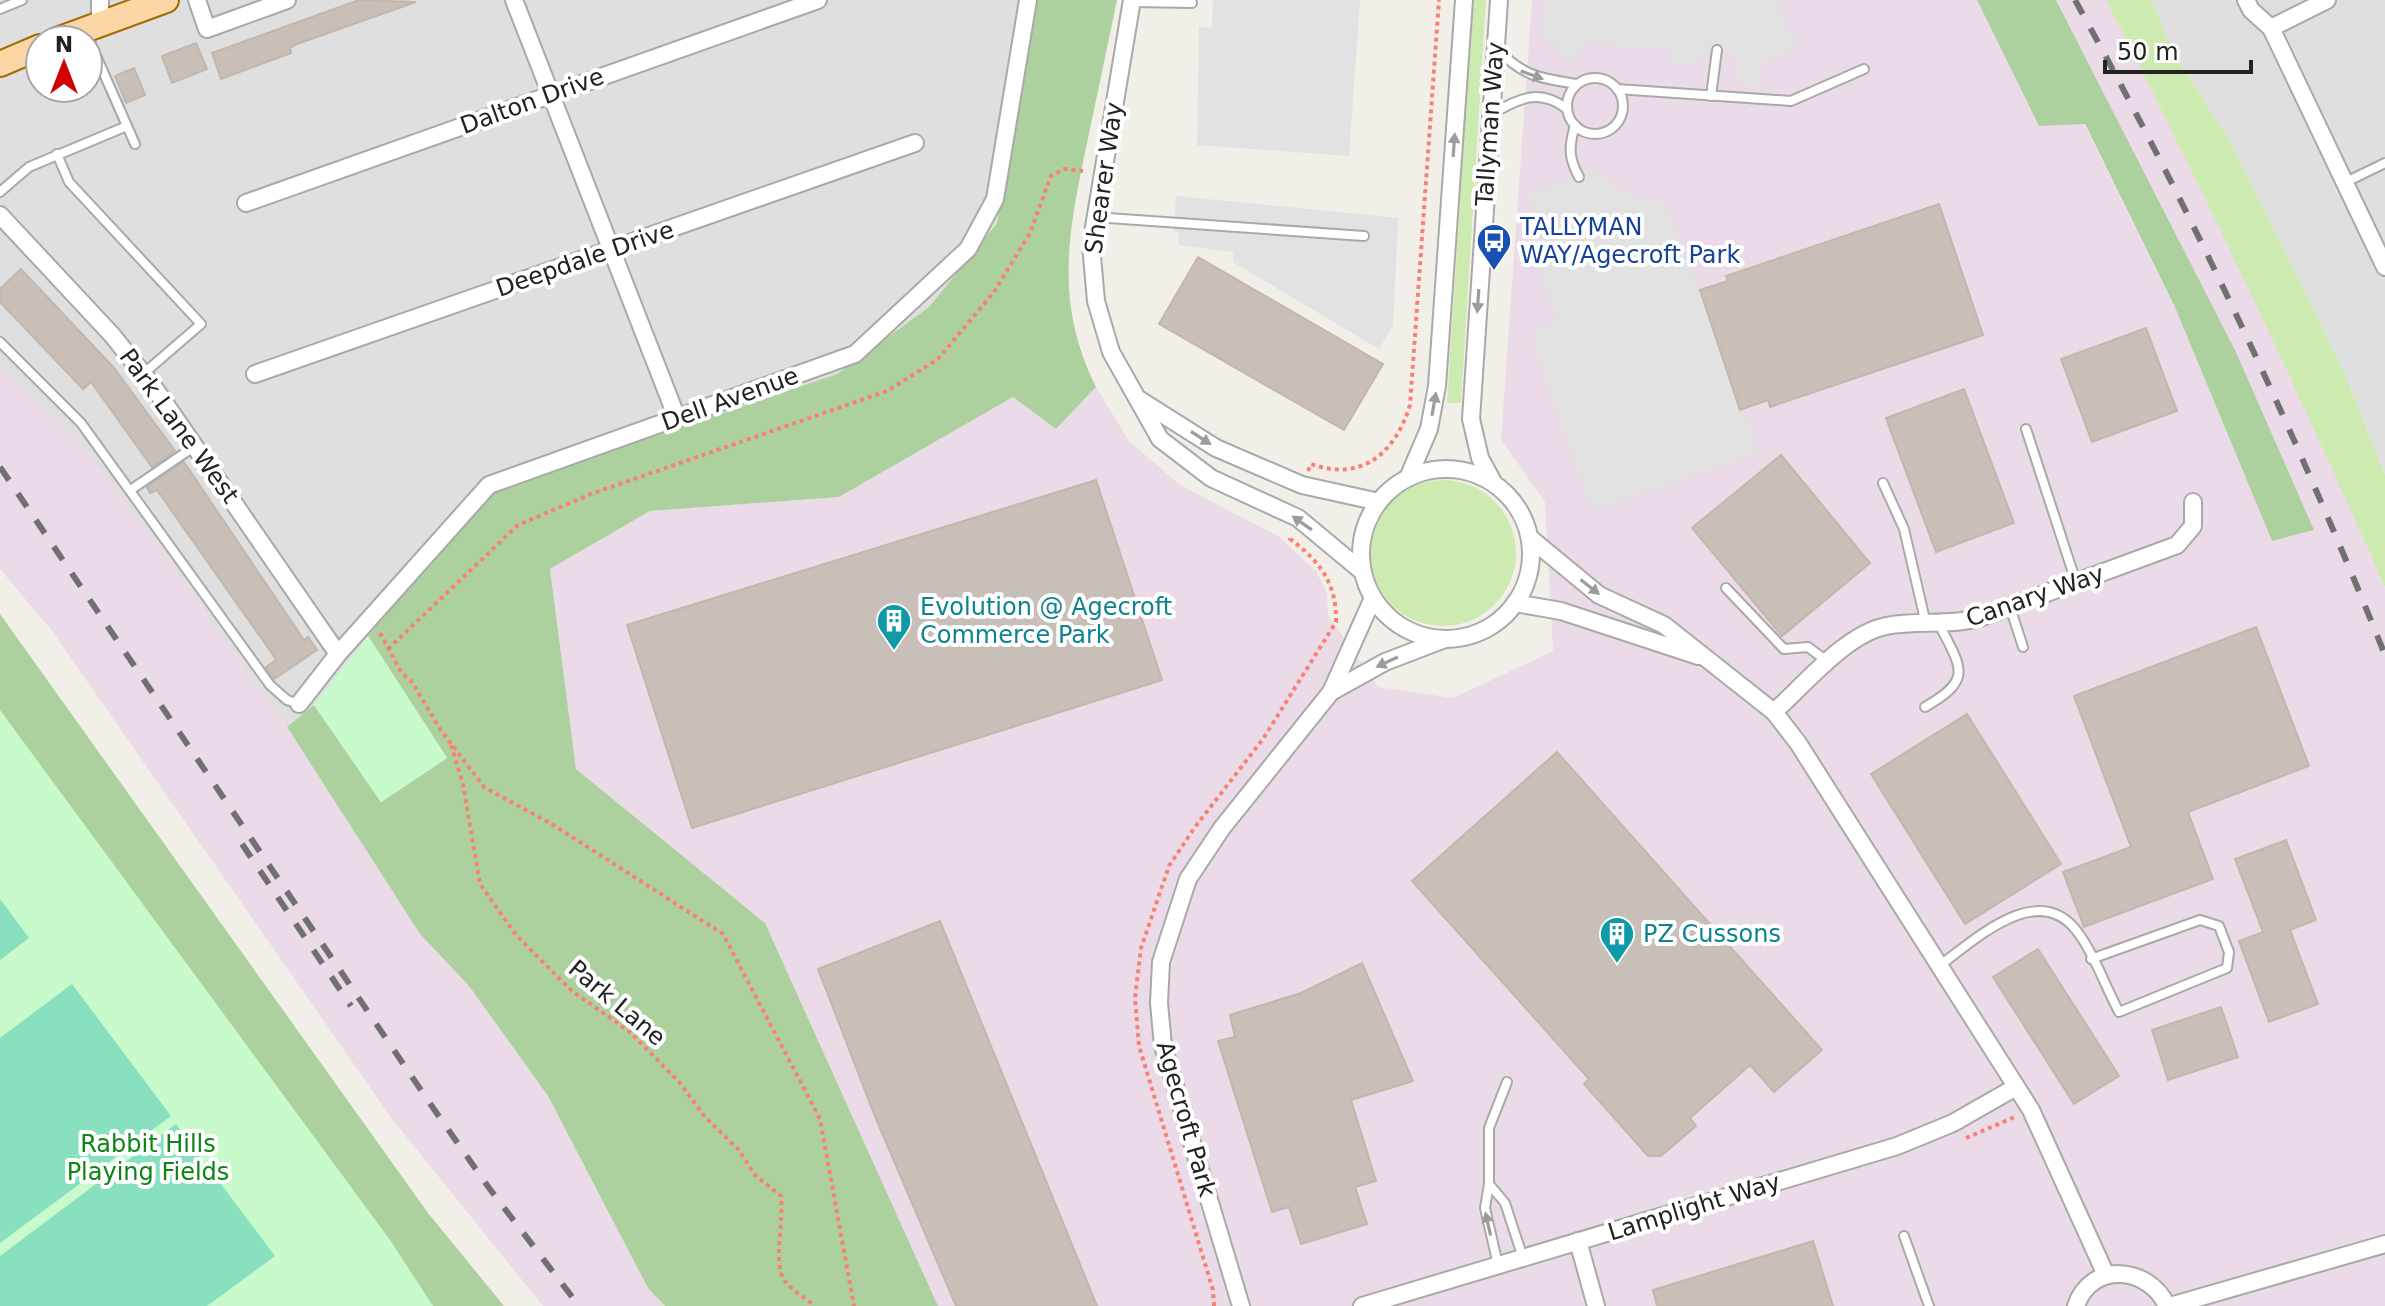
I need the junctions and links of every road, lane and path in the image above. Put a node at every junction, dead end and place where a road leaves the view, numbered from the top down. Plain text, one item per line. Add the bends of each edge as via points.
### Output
1 (22, 0) edge
2 (197, 0) edge
3 (287, 0) edge
4 (514, 0) edge
5 (818, 0) edge
6 (1028, 0) edge
7 (1439, 0) edge
8 (1464, 0) edge
9 (1499, 0) edge
10 (2246, 0) edge
11 (2327, 0) edge
12 (161, 1) edge
13 (1132, 1) edge
14 (1192, 3) dead end
15 (0, 9) edge
16 (95, 17) edge
17 (2271, 28) junction
18 (1495, 48) junction
19 (1717, 50) dead end
20 (24, 54) edge
21 (0, 64) edge
22 (1864, 69) dead end
23 (1577, 84) junction
24 (1617, 89) junction
25 (550, 95) junction
26 (1711, 96) junction
27 (1567, 109) junction
28 (1491, 114) junction
29 (1575, 125) junction
30 (127, 126) junction
31 (915, 143) dead end
32 (135, 144) dead end
33 (57, 154) junction
34 (2385, 163) edge
35 (1083, 171) dead end
36 (1579, 177) dead end
37 (2345, 183) junction
38 (0, 192) edge
39 (246, 203) dead end
40 (0, 215) edge
41 (1093, 217) junction
42 (1364, 236) dead end
43 (610, 250) junction
44 (2385, 267) edge
45 (0, 342) edge
46 (143, 374) junction
47 (255, 374) dead end
48 (1135, 397) junction
49 (677, 418) junction
50 (2026, 429) dead end
51 (196, 445) junction
52 (1408, 478) junction
53 (1493, 482) junction
54 (1883, 483) dead end
55 (1302, 485) junction
56 (132, 489) junction
57 (1379, 502) junction
58 (2193, 502) dead end
59 (1298, 518) junction
60 (1530, 538) junction
61 (1363, 572) junction
62 (2076, 582) junction
63 (1726, 588) dead end
64 (1373, 598) junction
65 (1515, 603) junction
66 (2010, 607) junction
67 (370, 618) junction
68 (1933, 624) junction
69 (1446, 639) junction
70 (2023, 647) dead end
71 (388, 649) junction
72 (338, 654) junction
73 (1711, 660) junction
74 (1829, 663) junction
75 (1331, 692) junction
76 (299, 704) joint
77 (1925, 707) dead end
78 (1774, 712) junction
79 (450, 741) junction
80 (2091, 959) junction
81 (1939, 966) junction
82 (1507, 1082) dead end
83 (2016, 1087) junction
84 (1489, 1184) junction
85 (1904, 1236) dead end
86 (1578, 1241) junction
87 (2385, 1244) edge
88 (1523, 1258) junction
89 (1498, 1265) junction
90 (2106, 1275) junction
91 (814, 1306) edge
92 (854, 1306) edge
93 (1214, 1306) edge
94 (1241, 1306) edge
95 (1362, 1306) edge
96 (1596, 1306) edge
97 (1929, 1306) edge
98 (2076, 1306) edge
99 (2168, 1306) edge

1 - 15 lane
2 - 3 street via 207,29
4 - 25 street
5 - 25 street, Dalton Drive
6 - 49 street, Dell Avenue via 995,199 968,249 855,354
7 - 55 path via 1410,405 1395,439 1376,458 1343,470 1311,464
52 -> 8 street, Tallyman Way via 1429,429 1437,386
9 - 18 street, Tallyman Way
10 - 17 street
11 - 17 street
12 - 16 main road
13 - 14 lane
13 - 41 street, Shearer Way
16 - 30 lane
17 - 37 street
18 -> 23 lane via 1532,77
18 - 28 street, Tallyman Way
19 - 26 lane
20 - 21 main road
22 - 26 lane via 1791,101
23 - 24 lane via 1602,79
23 - 27 lane
24 - 26 lane
24 - 29 lane via 1621,115 1609,129 1591,133
25 - 39 street, Dalton Drive
25 - 43 street
27 - 28 lane via 1536,95
27 - 29 lane
28 -> 53 street, Tallyman Way via 1471,419 1480,458
29 - 36 lane via 1570,160
30 - 32 lane
30 - 33 lane
31 - 43 street, Deepdale Drive
33 - 38 lane via 29,167
33 - 46 lane via 69,182 201,324
34 - 37 lane
35 - 71 path via 1064,169 1051,176 1023,245 994,292 938,359 887,391 591,494 518,525
37 - 44 street
40 - 46 street, Park Lane West
41 - 42 lane
41 - 48 street, Shearer Way via 1096,301 1111,352
43 - 47 street, Deepdale Drive
43 - 49 street
45 - 56 lane via 81,423
46 - 51 street, Park Lane West
48 -> 55 street via 1216,448
48 - 59 street, Shearer Way via 1160,439 1211,478
49 - 67 street, Dell Avenue via 489,485
50 - 62 lane
51 - 56 lane
51 - 72 street, Park Lane West
52 - 53 street via 1451,469
52 - 57 street
53 - 60 street via 1523,516
54 - 68 lane via 1904,529
55 - 57 street
56 - 76 lane via 270,685
57 - 61 street via 1366,523
58 - 62 street, Canary Way via 2193,526 2177,545
61 -> 59 street, Shearer Way
59 - 93 path via 1290,539 1312,556 1328,579 1336,622 1263,739 1169,866 1137,974 1139,1046
60 - 65 street via 1526,583
60 -> 73 street via 1599,595 1664,625
61 - 64 street
62 - 66 street, Canary Way
63 - 74 lane via 1784,649 1808,647
64 - 69 street via 1392,619 1417,633
64 - 75 street
65 - 69 street via 1496,623
65 - 73 street via 1561,611
66 - 68 street, Canary Way via 1959,623
66 - 70 lane
67 - 71 path
67 - 72 street, Dell Avenue
68 - 74 street, Canary Way via 1886,626 1856,638
68 - 77 lane via 1957,661 1959,680 1956,688
69 -> 75 street via 1385,662
71 - 79 path
72 - 76 street, Dell Avenue
73 - 78 street
74 - 78 street, Canary Way
75 - 94 street, Agecroft Park via 1188,879 1161,962 1163,1046
78 - 81 street
79 - 91 path, Park Lane via 480,884 516,935 572,991 630,1032 738,1149 755,1175 781,1196 784,1220 777,1262 784,1281
79 - 92 path via 484,787 723,934 820,1119
80 - 80 lane via 2119,1012 2227,968 2229,952 2219,926 2200,920
80 - 81 lane via 2062,917 2027,910
81 - 83 street
82 - 84 lane via 1489,1128
83 - 86 street, Lamplight Way via 1953,1123 1897,1146
83 - 90 street
84 - 88 lane via 1505,1203
89 -> 84 lane via 1485,1208
85 - 97 lane
86 - 88 street, Lamplight Way
86 - 96 street
87 - 99 street
88 - 89 street, Lamplight Way
89 - 95 street, Lamplight Way
90 - 98 street via 2087,1287
90 - 99 street via 2139,1276

